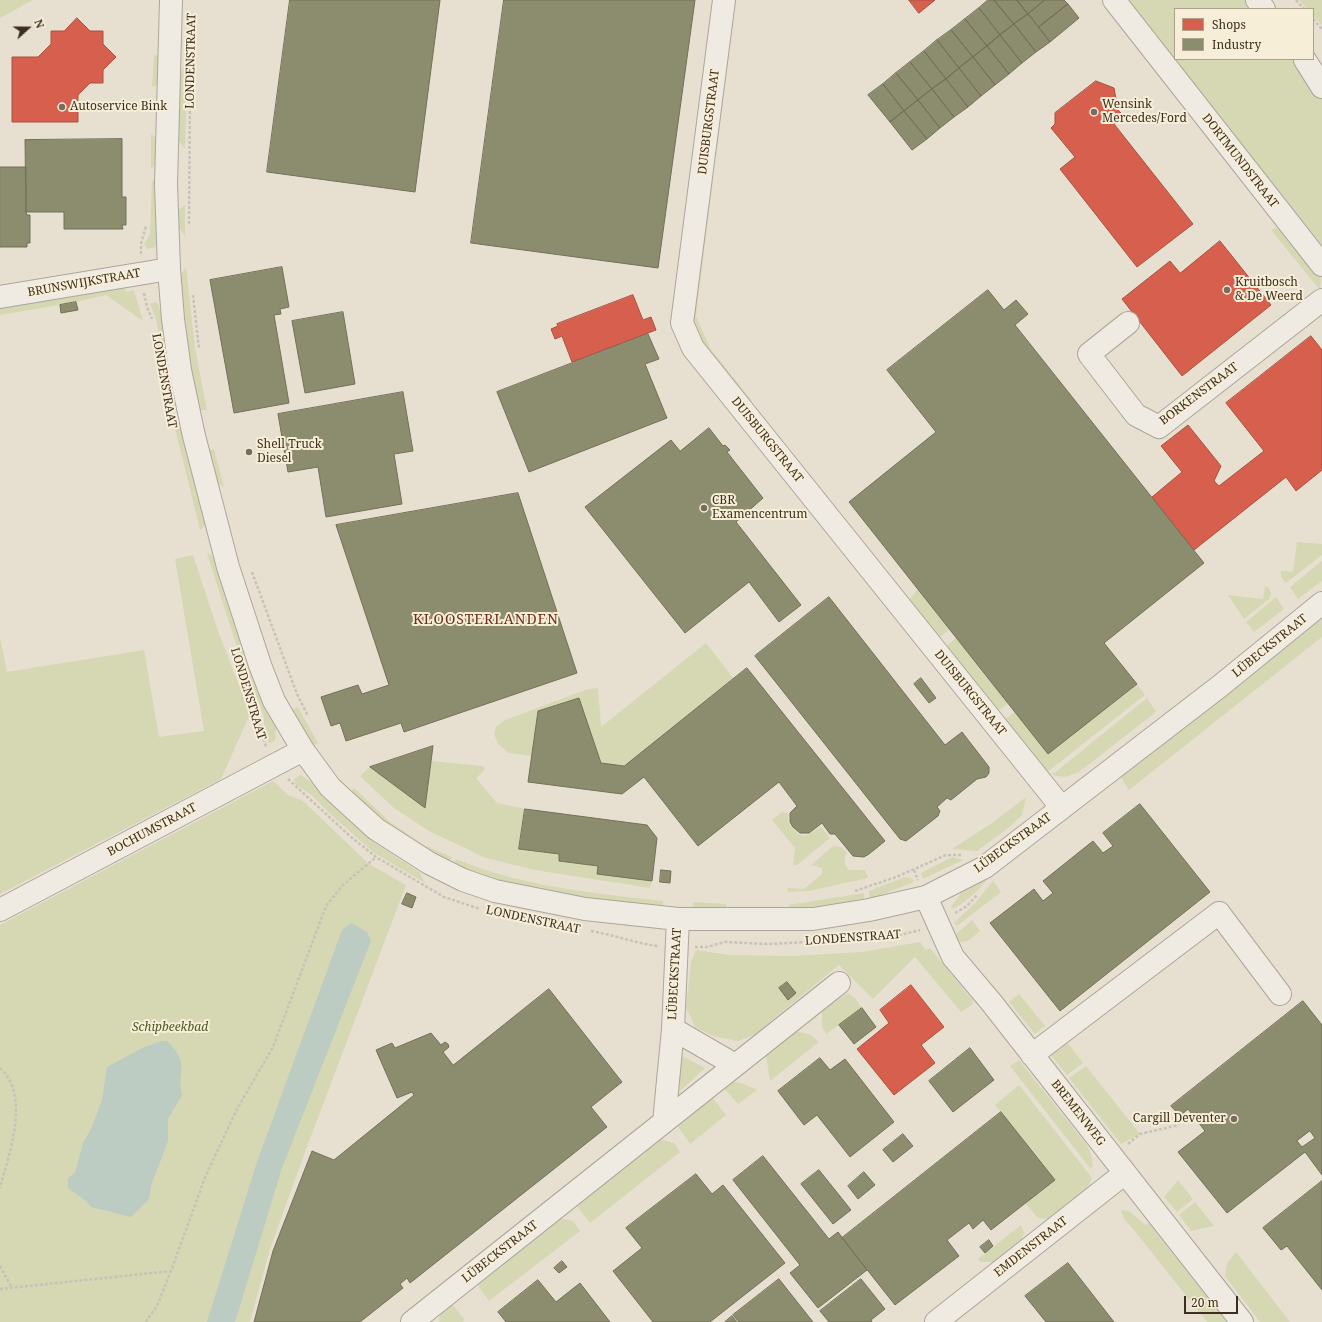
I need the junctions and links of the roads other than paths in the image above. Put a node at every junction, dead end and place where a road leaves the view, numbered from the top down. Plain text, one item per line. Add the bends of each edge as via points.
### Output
1 (171, 0) edge
2 (724, 0) edge
3 (1114, 0) edge
4 (1257, 0) edge
5 (1263, 8) edge
6 (1305, 60) edge
7 (1322, 78) edge
8 (1322, 87) edge
9 (1322, 265) edge
10 (169, 269) junction
11 (0, 297) edge
12 (1322, 300) edge
13 (1128, 323) dead end
14 (1322, 603) edge
15 (303, 750) junction
16 (1062, 808) junction
17 (926, 897) junction
18 (0, 910) edge
19 (678, 919) junction
20 (839, 982) dead end
21 (1280, 994) dead end
22 (673, 1029) junction
23 (1032, 1055) junction
24 (735, 1065) junction
25 (664, 1122) junction
26 (1125, 1173) junction
27 (412, 1322) edge
28 (936, 1322) edge
29 (1242, 1322) edge

1 - 10 street, LONDENSTRAAT via 166,184
2 - 16 street, DUISBURGSTRAAT via 682,324 693,348
3 - 9 street, DORTMUNDSTRAAT
4 - 5 street
6 - 7 street
6 - 8 street
10 - 11 street, BRUNSWIJKSTRAAT
10 - 15 street, LONDENSTRAAT via 180,370 194,436 228,567 274,700
12 - 13 street, BORKENSTRAAT via 1159,427 1136,415 1089,354
14 - 16 street, LÜBECKSTRAAT via 1220,686
15 - 18 street, BOCHUMSTRAAT
15 - 19 street, LONDENSTRAAT via 330,787 376,828 429,863 463,880 495,891 586,909
16 - 17 street, LÜBECKSTRAAT via 985,867
17 - 19 street, LÜBECKSTRAAT via 813,919
17 - 23 street, BREMENWEG via 953,957
19 - 22 street, LÜBECKSTRAAT
20 - 24 street, LÜBECKSTRAAT
21 - 23 street via 1219,913
22 - 24 street, LÜBECKSTRAAT
22 - 25 street, LÜBECKSTRAAT
23 - 26 street, BREMENWEG
24 - 25 street, LÜBECKSTRAAT
25 - 27 street, LÜBECKSTRAAT
26 - 28 street, EMDENSTRAAT
26 - 29 street, BREMENWEG

